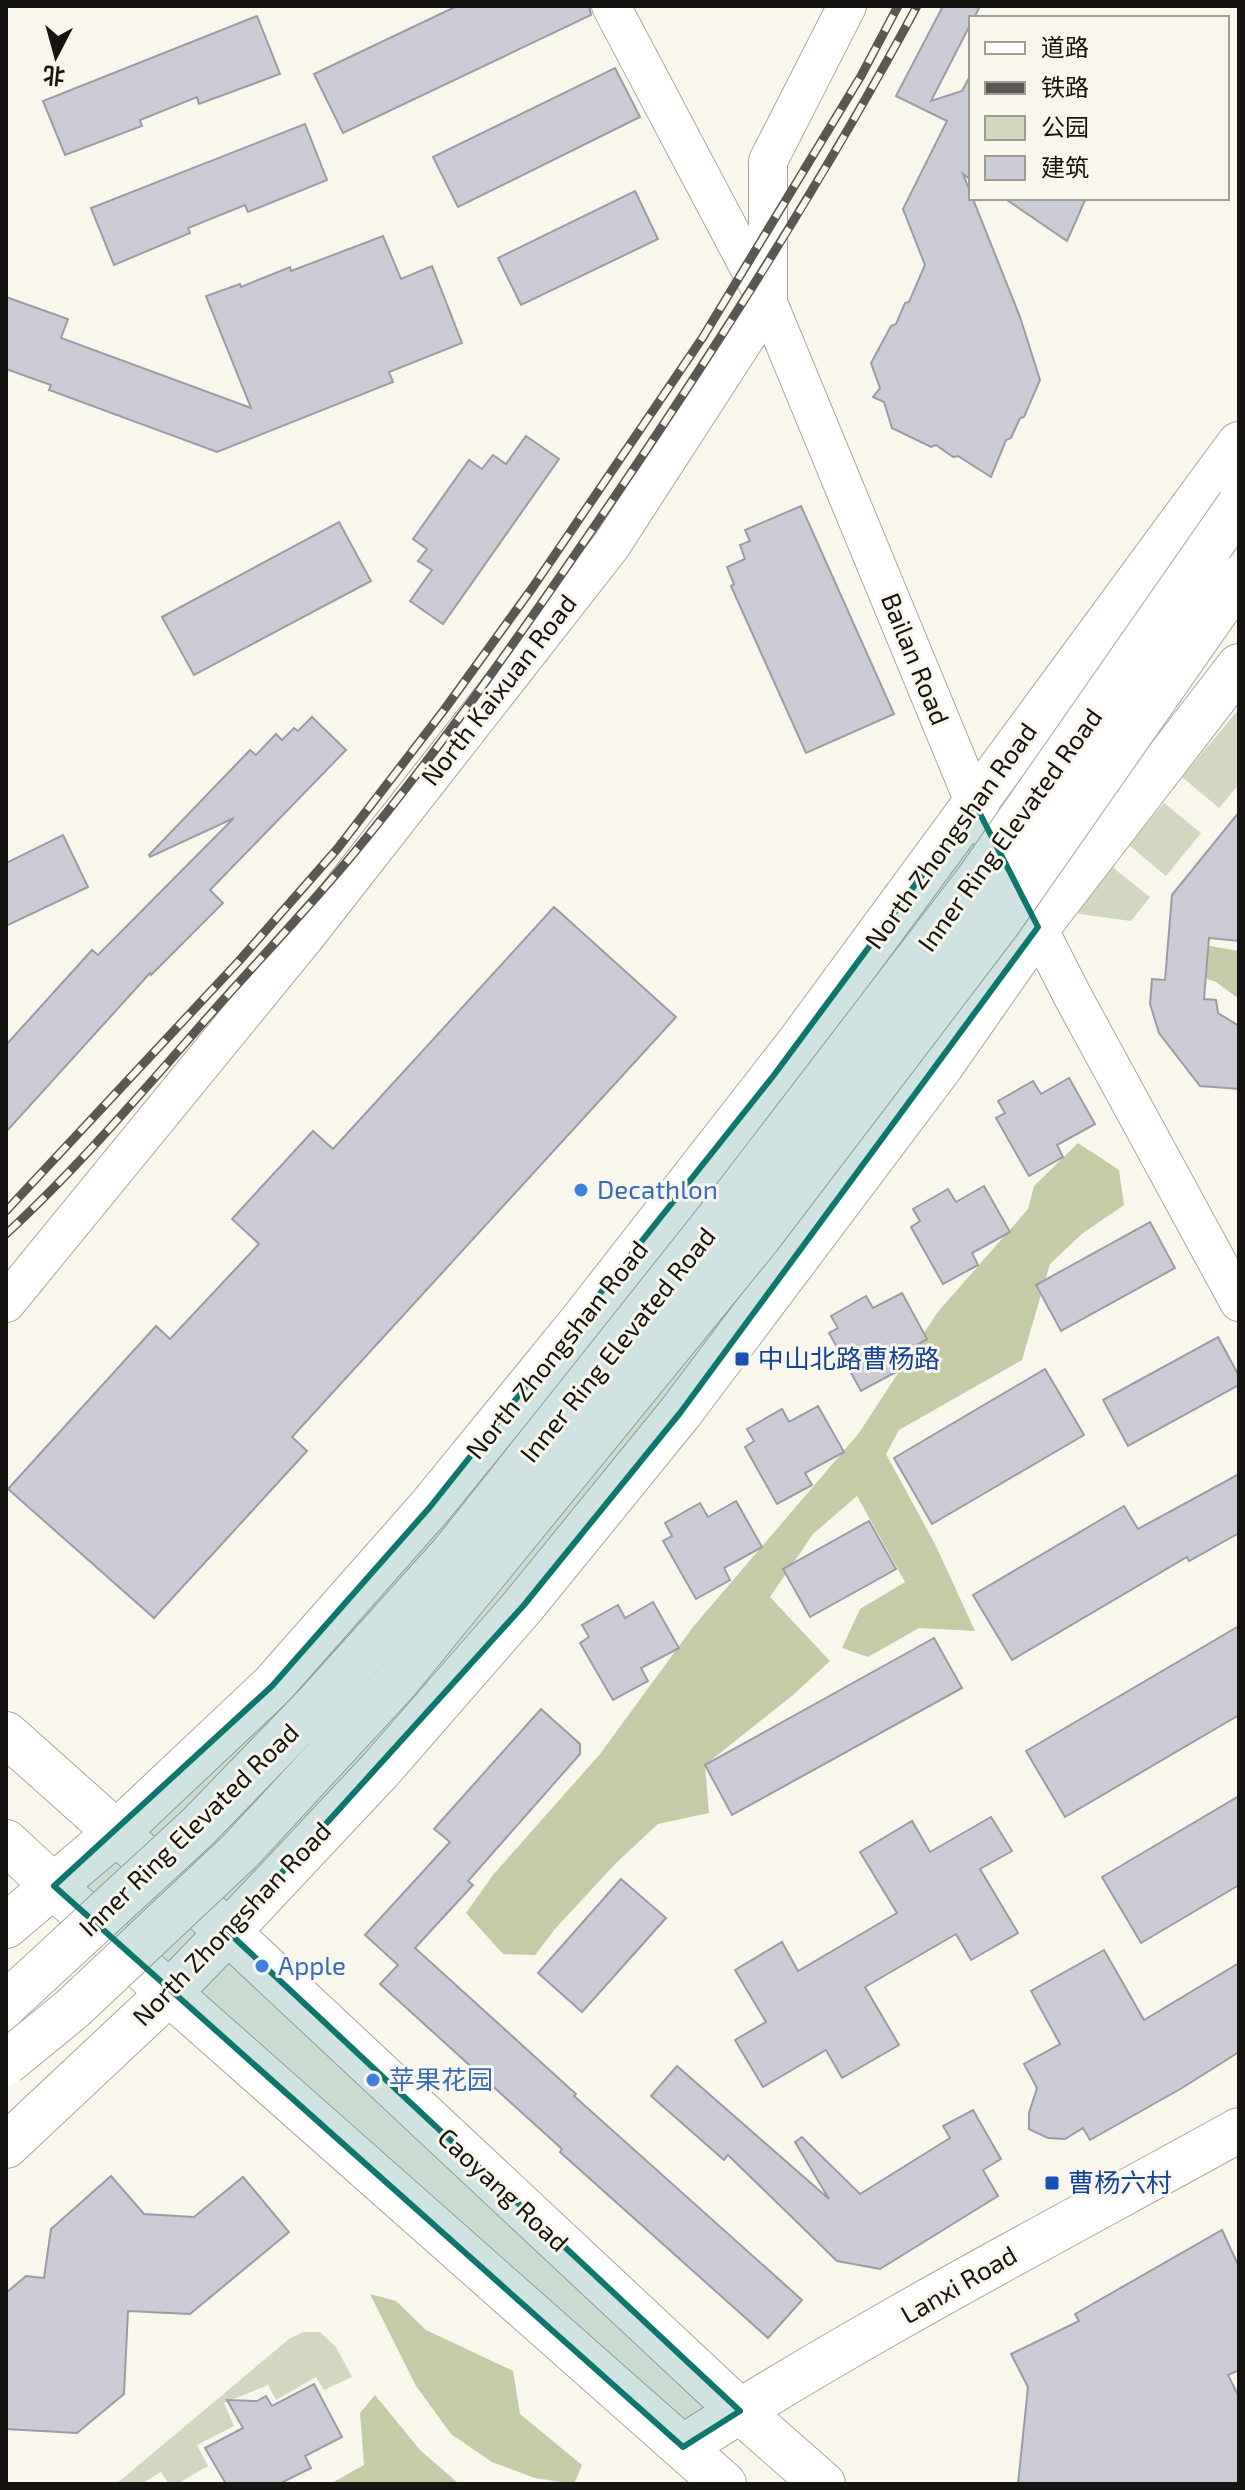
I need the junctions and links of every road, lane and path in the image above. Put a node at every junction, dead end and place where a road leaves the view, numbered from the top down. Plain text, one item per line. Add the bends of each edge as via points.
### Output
1 (611, 6) edge
2 (847, 6) edge
3 (768, 303) junction
4 (1239, 444) edge
5 (1239, 505) edge
6 (1239, 578) edge
7 (1239, 666) edge
8 (975, 804) junction
9 (1038, 927) junction
10 (1239, 1302) edge
11 (6, 1303) edge
12 (6, 1734) edge
13 (116, 1833) junction
14 (6, 1842) edge
15 (54, 1886) junction
16 (6, 1926) edge
17 (228, 1932) junction
18 (169, 1993) junction
19 (6, 2004) edge
20 (6, 2063) edge
21 (1239, 2130) edge
22 (6, 2146) edge
23 (740, 2411) junction
24 (683, 2447) junction
25 (724, 2484) edge
26 (823, 2484) edge

1 - 3 street, Bailan Road
2 - 3 street via 768,161
3 - 8 street, Bailan Road
3 - 11 street, North Kaixuan Road via 611,546 306,936
4 - 8 main road, North Zhongshan Road
5 - 19 main road, Inner Ring Elevated Road, bridge via 977,881 452,1554 198,1827
6 - 20 main road, Inner Ring Elevated Road, bridge via 998,923 759,1237 397,1681 240,1851 72,2009
7 - 9 main road, North Zhongshan Road
8 - 9 street, Bailan Road
8 - 13 main road, North Zhongshan Road via 782,1064 430,1507 272,1686
9 - 10 street, Bailan Road
9 - 17 main road, North Zhongshan Road via 941,1066 670,1425 494,1640
12 - 13 main road, Caoyang Road
13 - 15 main road, North Zhongshan Road
13 - 17 main road, Caoyang Road
14 - 15 main road
15 - 16 main road, North Zhongshan Road
15 - 18 main road
17 - 18 main road, North Zhongshan Road
17 - 23 main road, Caoyang Road
18 - 22 main road, North Zhongshan Road
18 - 24 main road
21 - 23 main road, Lanxi Road
23 - 24 main road, Lanxi Road
23 - 26 main road, Caoyang Road
24 - 25 main road

